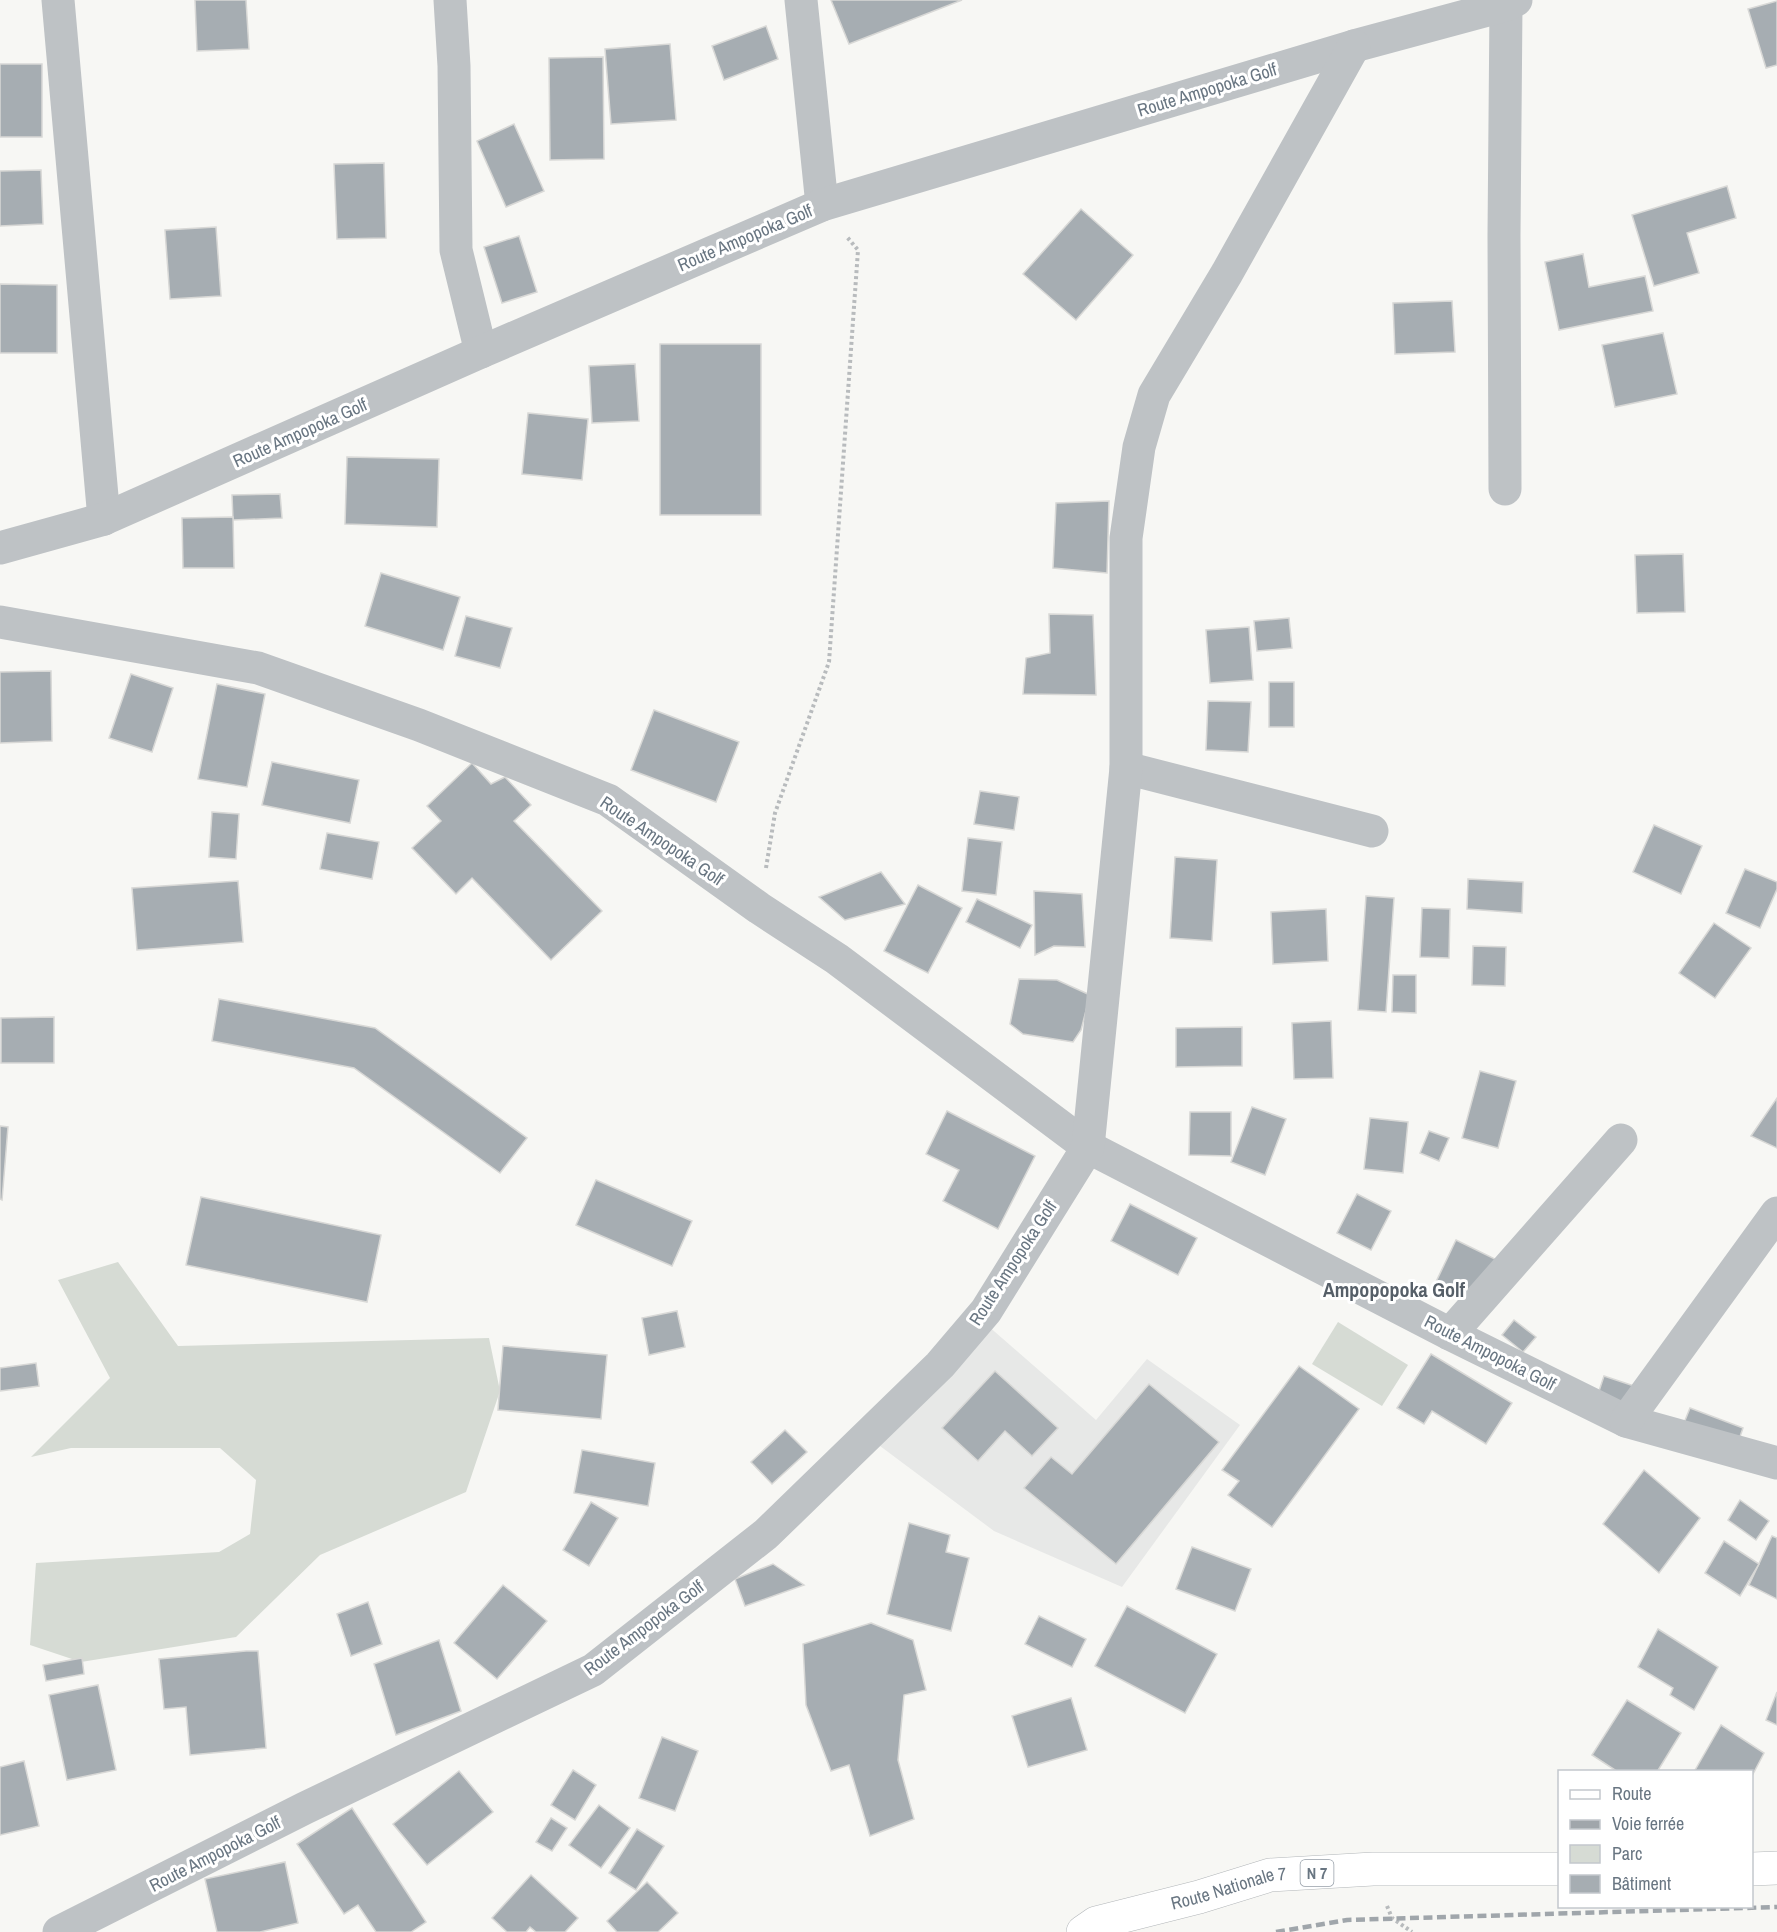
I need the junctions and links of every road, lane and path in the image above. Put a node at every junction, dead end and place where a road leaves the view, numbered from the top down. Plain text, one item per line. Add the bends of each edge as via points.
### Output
1 (58, 0) edge
2 (450, 0) edge
3 (801, 0) edge
4 (1511, 3) edge
5 (1354, 46) junction
6 (822, 205) junction
7 (481, 352) junction
8 (1505, 489) dead end
9 (104, 519) junction
10 (0, 548) edge
11 (0, 622) edge
12 (1126, 768) junction
13 (1372, 831) dead end
14 (759, 908) junction
15 (1622, 1140) dead end
16 (1088, 1146) junction
17 (1777, 1213) edge
18 (1450, 1334) junction
19 (1626, 1421) junction
20 (1777, 1463) edge
21 (1558, 1869) edge
22 (1753, 1869) edge
23 (1777, 1869) edge
24 (59, 1932) edge
25 (1083, 1932) edge

1 - 9 street
2 - 7 street via 456,249
3 - 6 street
4 - 5 street, Route Ampopoka Golf
4 - 8 street via 1504,236
5 - 6 street, Route Ampopoka Golf
5 - 12 street via 1154,395 1139,447 1126,538
6 - 7 street, Route Ampopoka Golf
6 - 14 path via 858,250 829,662 775,813
7 - 9 street, Route Ampopoka Golf
9 - 10 street, Route Ampopoka Golf
11 - 14 street, Route Ampopoka Golf via 258,668 419,726 608,800
12 - 13 street
12 - 16 street
14 - 16 street, Route Ampopoka Golf via 837,959
15 - 18 street
16 - 18 street, Route Ampopoka Golf
16 - 24 street, Route Ampopoka Golf via 986,1311 939,1365 766,1534 592,1670
17 - 19 street
18 - 19 street, Route Ampopoka Golf
19 - 20 street, Route Ampopoka Golf
21 - 25 main road, Route Nationale 7 / N 7 via 1373,1869 1270,1875 1096,1923
22 - 23 main road

